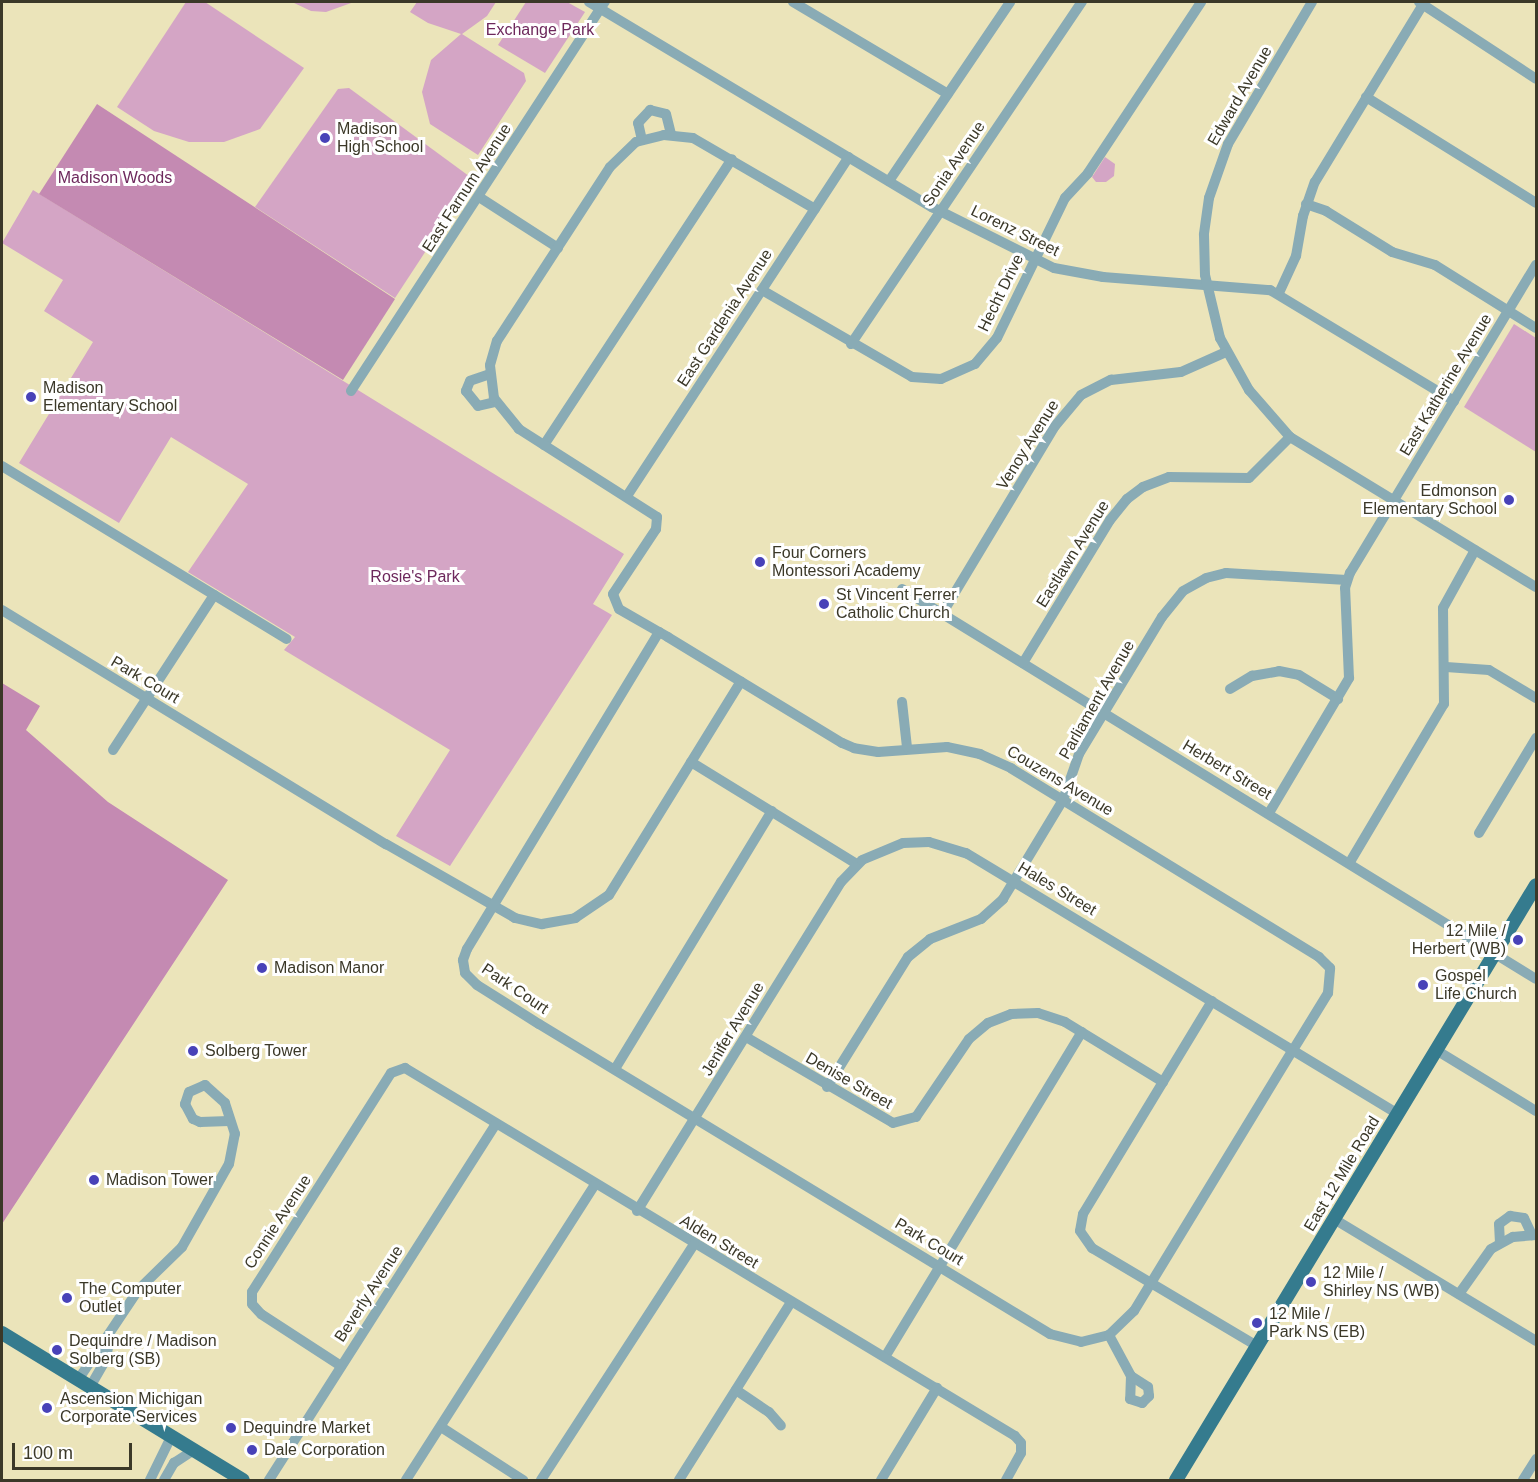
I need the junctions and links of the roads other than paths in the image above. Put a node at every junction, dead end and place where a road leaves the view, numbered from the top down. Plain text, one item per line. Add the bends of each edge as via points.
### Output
1 (590, 2) edge
2 (793, 2) edge
3 (1009, 2) edge
4 (1082, 2) edge
5 (1201, 2) edge
6 (1312, 2) edge
7 (1420, 4) edge
8 (603, 5) edge
9 (1536, 79) edge
10 (948, 94) junction
11 (1366, 97) junction
12 (671, 134) junction
13 (642, 140) junction
14 (849, 157) junction
15 (732, 159) junction
16 (889, 181) junction
17 (479, 197) junction
18 (1536, 203) edge
19 (1306, 204) junction
20 (815, 209) junction
21 (940, 211) junction
22 (558, 248) junction
23 (1035, 258) junction
24 (1536, 265) edge
25 (1206, 285) junction
26 (762, 290) junction
27 (1279, 293) junction
28 (1509, 311) junction
29 (1536, 328) edge
30 (851, 344) junction
31 (1226, 352) junction
32 (490, 374) junction
33 (351, 391) dead end
34 (1454, 401) junction
35 (496, 402) junction
36 (1290, 436) junction
37 (544, 445) junction
38 (2, 466) edge
39 (627, 496) junction
40 (1393, 502) junction
41 (1475, 550) junction
42 (1347, 580) junction
43 (1536, 587) edge
44 (902, 589) dead end
45 (214, 596) junction
46 (2, 610) edge
47 (942, 614) junction
48 (659, 632) junction
49 (286, 639) dead end
50 (1023, 663) junction
51 (1446, 667) junction
52 (741, 681) junction
53 (1230, 689) dead end
54 (1536, 698) edge
55 (147, 699) junction
56 (1338, 699) junction
57 (902, 702) dead end
58 (1104, 713) junction
59 (1536, 738) edge
60 (907, 747) junction
61 (113, 750) dead end
62 (691, 762) junction
63 (1063, 800) junction
64 (772, 811) junction
65 (1269, 813) junction
66 (1479, 833) dead end
67 (1350, 862) junction
68 (857, 864) junction
69 (1014, 881) junction
70 (1536, 885) edge
71 (493, 906) junction
72 (1496, 953) junction
73 (1536, 979) edge
74 (1212, 1001) junction
75 (1082, 1032) junction
76 (746, 1037) junction
77 (1293, 1050) junction
78 (1436, 1050) junction
79 (397, 1068) joint
80 (615, 1070) junction
81 (1163, 1082) junction
82 (827, 1087) junction
83 (1536, 1111) edge
84 (1398, 1114) junction
85 (697, 1119) junction
86 (229, 1121) junction
87 (495, 1124) junction
88 (595, 1185) junction
89 (637, 1211) junction
90 (1334, 1219) junction
91 (1534, 1235) edge
92 (1500, 1243) junction
93 (694, 1244) junction
94 (940, 1266) junction
95 (1152, 1283) junction
96 (1459, 1294) junction
97 (791, 1302) junction
98 (2, 1333) edge
99 (1109, 1335) junction
100 (1536, 1341) edge
101 (1257, 1346) junction
102 (885, 1357) junction
103 (341, 1366) junction
104 (1131, 1376) dead end
105 (84, 1383) junction
106 (937, 1388) junction
107 (736, 1390) junction
108 (782, 1426) dead end
109 (441, 1427) junction
110 (171, 1437) junction
111 (194, 1450) junction
112 (1536, 1459) edge
113 (150, 1480) edge
114 (164, 1480) edge
115 (243, 1480) edge
116 (269, 1480) edge
117 (406, 1480) edge
118 (524, 1480) edge
119 (541, 1480) edge
120 (679, 1480) edge
121 (881, 1480) edge
122 (1006, 1480) edge
123 (1176, 1480) edge
124 (1523, 1480) edge

1 - 8 street, Lorenz Street
2 - 10 street
3 - 10 street
4 - 21 street, Sonia Avenue
5 - 23 street, Hecht Drive via 1088,173 1065,198
6 - 25 street, Edward Avenue via 1220,160 1205,219
7 - 9 street
7 - 11 street
8 - 14 street, Lorenz Street
8 - 17 street, East Farnum Avenue
10 - 16 street
11 - 18 street
11 - 19 street via 1323,167
12 - 13 street
12 - 13 street via 666,114 650,110 638,123
12 - 15 street via 693,138
13 - 22 street via 610,167
14 - 16 street, Lorenz Street
14 - 20 street, East Gardenia Avenue
15 - 20 street
15 - 37 street
16 - 21 street, Lorenz Street
17 - 22 street
17 - 33 street, East Farnum Avenue
19 - 27 street via 1296,256
19 - 28 street via 1326,211 1392,252 1435,265
20 - 26 street, East Gardenia Avenue
21 - 23 street, Lorenz Street
21 - 30 street, Sonia Avenue
22 - 32 street via 496,341
23 - 25 street, Lorenz Street via 1072,274
23 - 30 street, Hecht Drive via 991,348 962,372 933,380 912,377
24 - 28 street, East Katherine Avenue
25 - 27 street, Lorenz Street
25 - 31 street, Edward Avenue
26 - 30 street, Hecht Drive
26 - 39 street, East Gardenia Avenue
27 - 34 street, Lorenz Street
28 - 29 street
28 - 34 street, East Katherine Avenue
31 - 36 street, Edward Avenue via 1266,414
31 - 47 street, Venoy Avenue via 1181,372 1111,380 1076,400 1055,426
32 - 35 street
32 - 35 street via 470,381 467,396 478,405
34 - 40 street, East Katherine Avenue
35 - 37 street via 513,424
36 - 40 street, Edward Avenue
36 - 50 street, Eastlawn Avenue via 1249,478 1169,477 1143,487 1127,499 1110,520
37 - 39 street
38 - 45 street
39 - 48 street, Couzens Avenue via 652,512 658,521 615,589 613,601
40 - 41 street, Edward Avenue
40 - 42 street, East Katherine Avenue
41 - 43 street, Edward Avenue
41 - 51 street via 1444,602
42 - 56 street via 1350,668
42 - 58 street, Parliament Avenue via 1236,573 1198,581 1168,607
44 - 47 street, Herbert Street
45 - 49 street
45 - 55 street
46 - 55 street, Park Court
47 - 50 street, Herbert Street
48 - 52 street, Couzens Avenue
48 - 71 street
50 - 58 street, Herbert Street
51 - 54 street via 1489,670
51 - 67 street via 1447,690 1442,710
52 - 60 street, Couzens Avenue via 854,748 878,752
52 - 62 street
53 - 56 street via 1252,676 1279,671 1299,675
55 - 61 street
55 - 71 street, Park Court
56 - 65 street
57 - 60 street
58 - 63 street, Parliament Avenue via 1079,754
58 - 65 street, Herbert Street
59 - 66 street
60 - 63 street, Couzens Avenue via 946,747 980,754
62 - 64 street
62 - 71 street via 617,885 593,909 575,918 542,924 514,918
63 - 69 street, Parliament Avenue
63 - 77 street, Couzens Avenue via 1330,968 1331,985
64 - 68 street
64 - 80 street
65 - 67 street, Herbert Street
67 - 72 street, Herbert Street
68 - 69 street, Hales Street via 890,846 929,842 966,853
68 - 76 street, Jenifer Avenue via 832,895
69 - 74 street, Hales Street
69 - 82 street, Parliament Avenue via 989,913 930,939 908,957
70 - 72 main road, East 12 Mile Road
71 - 80 street, Park Court via 464,956 470,980
72 - 73 street, Herbert Street
72 - 78 main road, East 12 Mile Road
74 - 77 street, Hales Street
74 - 81 street
75 - 81 street, Denise Street
75 - 82 street, Denise Street via 1038,1013 998,1018 969,1039 922,1110 908,1122 886,1121
75 - 94 street
76 - 82 street, Denise Street
76 - 85 street, Jenifer Avenue
77 - 84 street, Hales Street
77 - 95 street
78 - 83 street
78 - 84 main road, East 12 Mile Road
79 - 87 street, Alden Street via 411,1071
79 - 103 street, Connie Avenue via 251,1298 261,1314
80 - 85 street, Park Court
81 - 95 street via 1080,1224 1082,1238 1092,1248
84 - 90 main road, East 12 Mile Road
85 - 89 street, Jenifer Avenue
85 - 94 street, Park Court
86 - 86 street via 225,1103 215,1090 200,1085 189,1092 185,1104 193,1119
86 - 105 street via 235,1143 230,1164 188,1239 145,1282 110,1333
87 - 88 street, Alden Street
87 - 103 street, Beverly Avenue
88 - 89 street, Alden Street
88 - 109 street
89 - 93 street, Alden Street
90 - 96 street
90 - 101 main road, East 12 Mile Road
91 - 92 street
91 - 92 street via 1524,1218 1510,1216 1499,1224
92 - 96 street via 1481,1259
93 - 97 street, Alden Street
93 - 119 street
94 - 99 street, Park Court via 1059,1338 1091,1341
94 - 102 street
95 - 99 street via 1128,1320
95 - 101 street
96 - 100 street
97 - 102 street, Alden Street
97 - 107 street
98 - 105 main road
99 - 104 street
101 - 123 main road, East 12 Mile Road
102 - 106 street, Alden Street
103 - 116 street, Beverly Avenue
105 - 110 main road
106 - 121 street
106 - 122 street, Alden Street via 1015,1436 1022,1448
107 - 108 street via 770,1412
107 - 120 street
109 - 117 street
109 - 118 street
110 - 111 main road
110 - 113 street
111 - 114 street via 174,1463
111 - 115 main road
112 - 124 street

